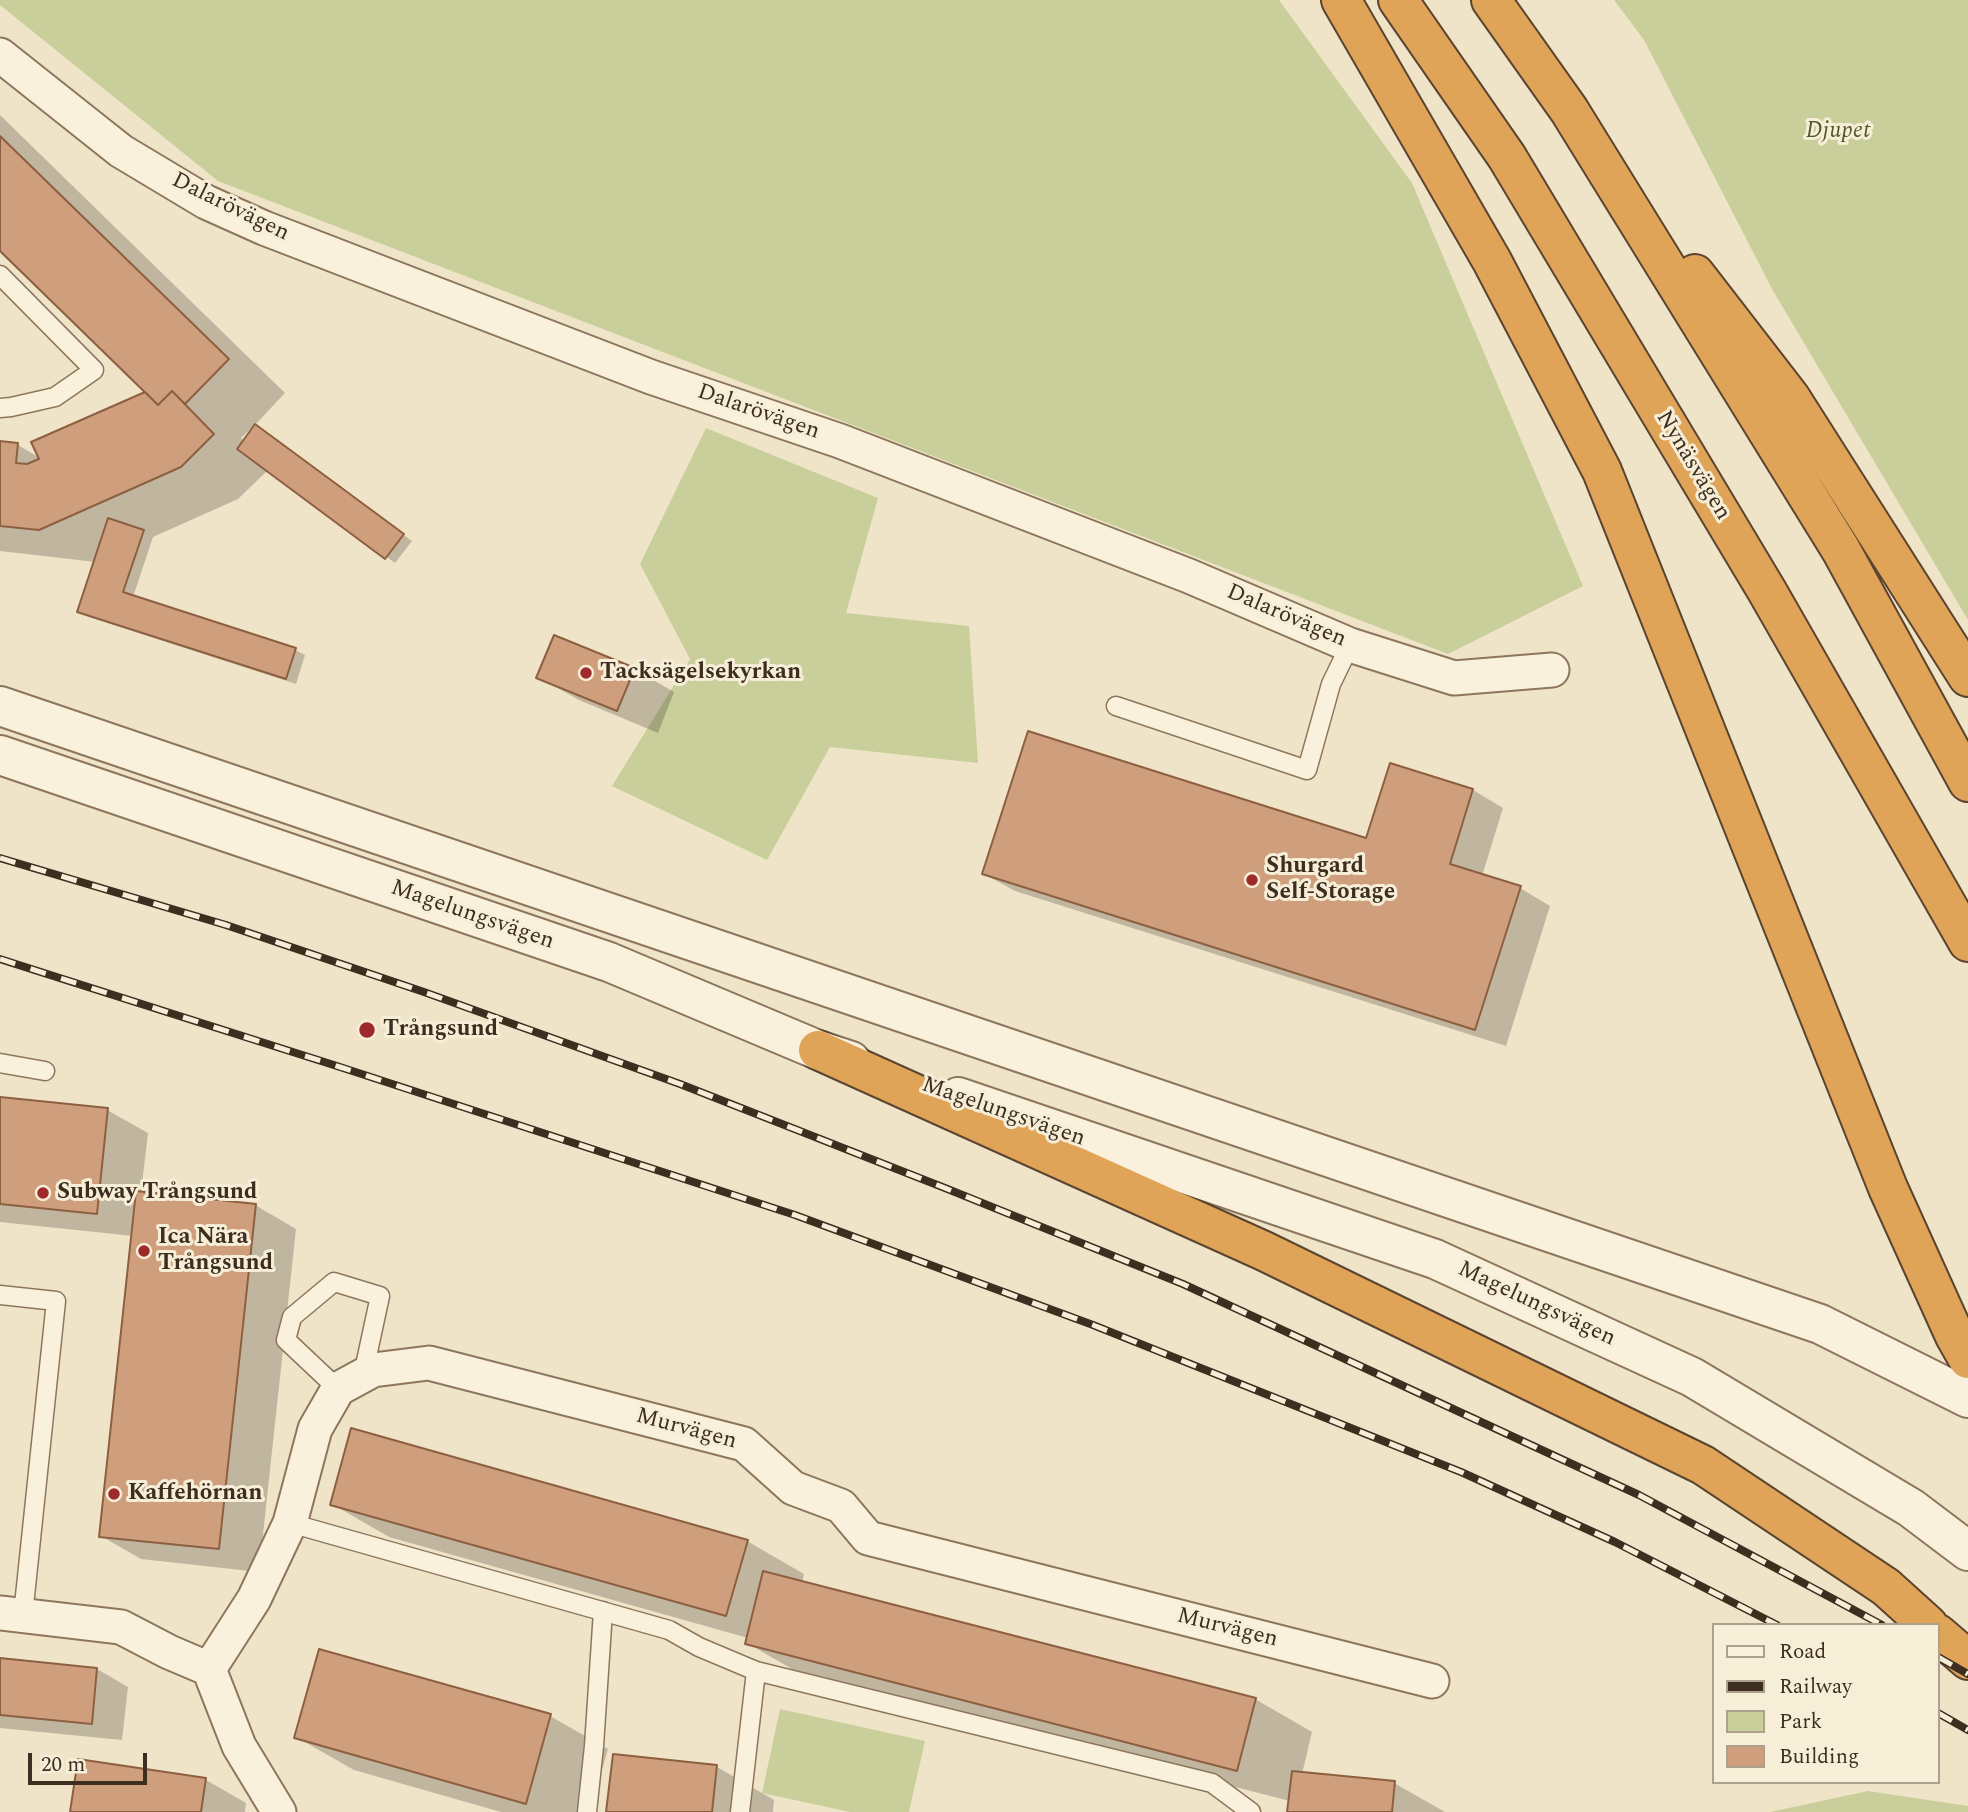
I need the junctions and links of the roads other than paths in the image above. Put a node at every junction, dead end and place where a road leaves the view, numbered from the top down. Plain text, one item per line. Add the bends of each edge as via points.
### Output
1 (1341, 0) edge
2 (1398, 0) edge
3 (1492, 0) edge
4 (0, 55) edge
5 (1569, 110) junction
6 (0, 275) edge
7 (0, 408) edge
8 (1350, 645) junction
9 (1552, 670) dead end
10 (1968, 677) edge
11 (0, 706) edge
12 (1116, 706) dead end
13 (0, 755) edge
14 (1968, 782) edge
15 (1968, 942) edge
16 (818, 1050) junction
17 (0, 1063) edge
18 (45, 1071) dead end
19 (0, 1295) edge
20 (1968, 1359) edge
21 (351, 1382) junction
22 (1968, 1398) edge
23 (290, 1523) junction
24 (1968, 1551) edge
25 (603, 1611) junction
26 (11, 1614) edge
27 (1926, 1623) edge
28 (1940, 1636) edge
29 (1968, 1660) edge
30 (209, 1669) junction
31 (756, 1671) junction
32 (1432, 1681) dead end
33 (279, 1812) edge
34 (587, 1812) edge
35 (740, 1812) edge
36 (1251, 1812) edge

1 - 20 highway via 1492,261 1602,471 1888,1188
2 - 15 highway, Nynäsvägen via 1507,157 1767,591
3 - 5 highway
4 - 8 street, Dalarövägen via 121,151 206,202 264,228 651,377 840,441 1189,576
5 - 10 highway via 1790,397
5 - 14 highway via 1841,550
6 - 7 lane via 93,370 55,397
8 - 9 street, Dalarövägen via 1454,678
8 - 12 lane via 1331,684 1307,770
11 - 22 street, Magelungsvägen via 1820,1324
13 - 16 street, Magelungsvägen via 608,962
16 - 24 street, Magelungsvägen via 1435,1259 1692,1377 1911,1508
16 - 27 highway via 1264,1251 1703,1465 1886,1587
17 - 18 lane
19 - 26 lane via 56,1301
21 - 21 lane via 286,1340 292,1317 334,1282 380,1296
21 - 23 street via 315,1429
21 - 32 street, Murvägen via 373,1370 429,1363 744,1444 793,1488 841,1506 868,1538
23 - 25 lane
23 - 30 street via 254,1599
25 - 31 lane via 669,1630
25 - 34 lane
26 - 30 street via 121,1627
28 - 29 highway
30 - 33 street via 239,1746
31 - 35 lane
31 - 36 lane via 1212,1783

